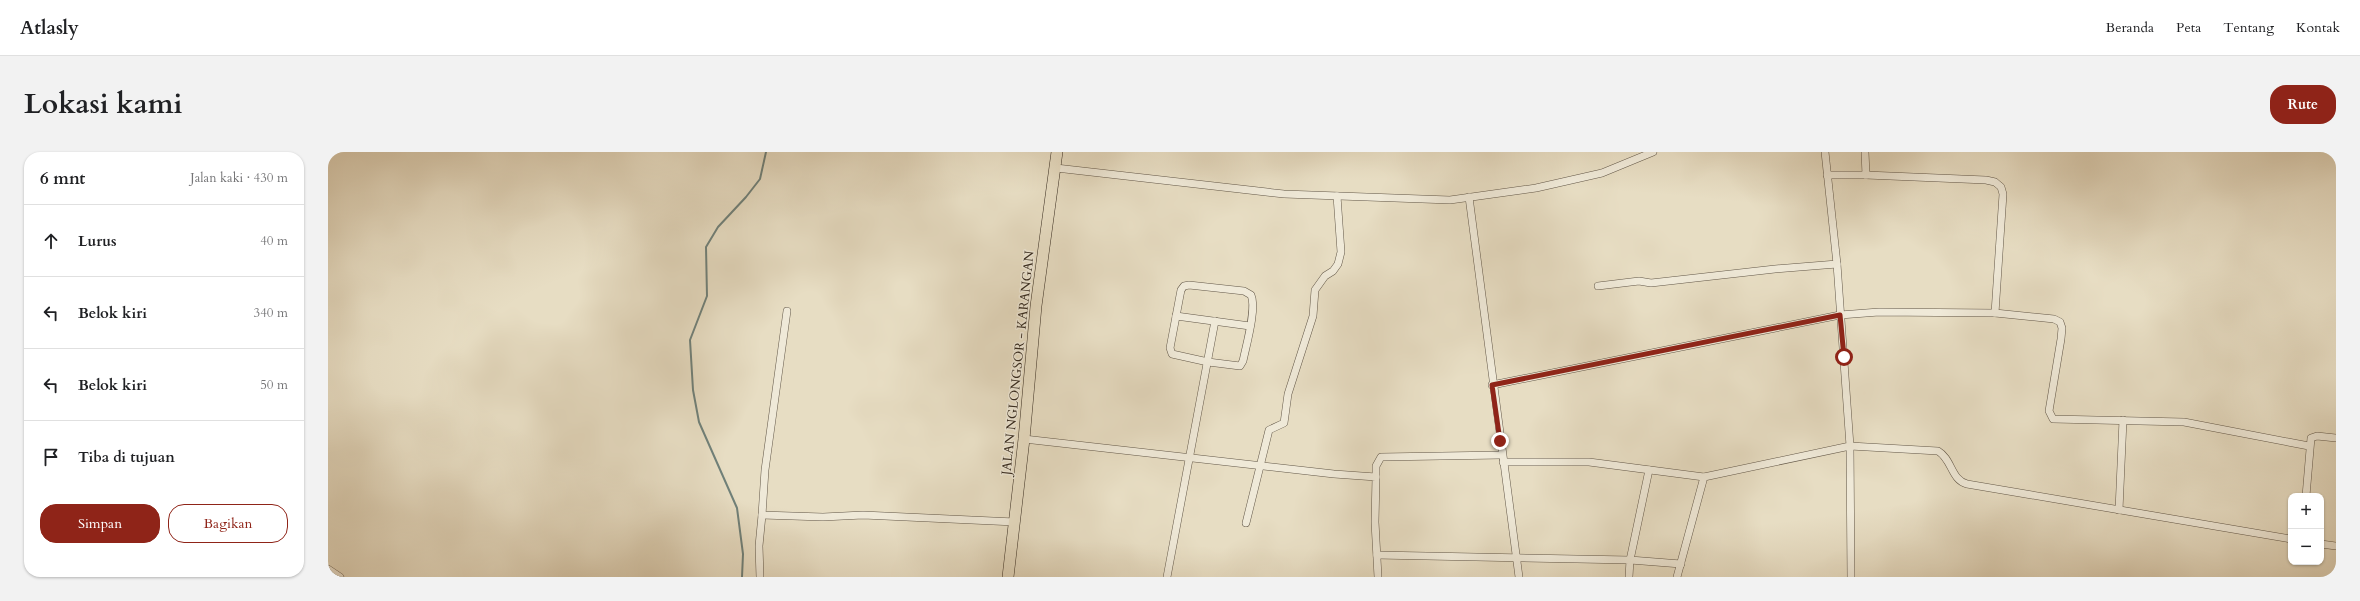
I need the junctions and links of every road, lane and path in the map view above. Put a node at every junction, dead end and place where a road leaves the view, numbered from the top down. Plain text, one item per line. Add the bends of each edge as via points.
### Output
1 (1057, 152) edge
2 (1653, 152) edge
3 (1824, 152) edge
4 (1865, 152) edge
5 (1056, 168) junction
6 (1827, 175) junction
7 (1866, 175) junction
8 (1338, 196) junction
9 (1469, 197) junction
10 (1837, 264) junction
11 (1598, 286) dead end
12 (787, 311) dead end
13 (1995, 313) junction
14 (1840, 315) junction
15 (1176, 316) junction
16 (1216, 321) junction
17 (1250, 326) junction
18 (1208, 362) junction
19 (1492, 385) junction
20 (2123, 420) junction
21 (2336, 438) edge
22 (1024, 439) junction
23 (1850, 446) junction
24 (2309, 446) junction
25 (1190, 457) junction
26 (1502, 459) junction
27 (1261, 465) junction
28 (1648, 470) junction
29 (1376, 477) junction
30 (1704, 478) junction
31 (2306, 493) edge
32 (2119, 510) junction
33 (762, 515) junction
34 (1015, 522) junction
35 (1246, 523) dead end
36 (2288, 538) edge
37 (2324, 544) edge
38 (2336, 546) edge
39 (1377, 555) junction
40 (1516, 560) junction
41 (1630, 560) junction
42 (1680, 564) junction
43 (328, 569) edge
44 (340, 577) edge
45 (760, 577) edge
46 (1008, 577) edge
47 (1167, 577) edge
48 (1378, 577) edge
49 (1518, 577) edge
50 (1629, 577) edge
51 (1677, 577) edge
52 (1852, 577) edge

1 - 5 highway, JALAN NGLONGSOR - KARANGAN
2 - 9 street via 1602,173 1536,188
3 - 6 street
4 - 7 street
5 - 8 street via 1284,194
5 - 22 highway, JALAN NGLONGSOR - KARANGAN via 1036,306
6 - 7 street
6 - 10 street
7 - 13 street via 1986,180 2001,187 2003,194
8 - 9 street via 1450,200
8 - 27 street via 1341,252 1338,264 1333,271 1324,276 1315,290 1313,316 1288,394 1284,423 1269,430
9 - 19 street
10 - 11 street
10 - 14 street
12 - 33 street via 765,470
13 - 14 street via 1879,312
13 - 20 street via 2054,319 2060,322 2062,328 2049,407 2050,416 2059,419
14 - 19 street
14 - 23 street
15 - 16 street
15 - 17 street via 1184,286 1244,291 1253,298
15 - 18 street via 1170,348 1172,354
16 - 17 street
16 - 18 street
17 - 18 street via 1242,364 1236,366
18 - 25 street
19 - 26 street
20 - 24 street via 2194,423
20 - 32 street
21 - 24 street via 2317,436 2311,438
22 - 25 street
22 - 34 highway, JALAN NGLONGSOR - KARANGAN
23 - 30 street
23 - 32 street via 1938,451 1947,457 1961,483
23 - 52 street
24 - 31 street
25 - 27 street
25 - 47 street
26 - 28 street via 1589,462
26 - 29 street via 1380,457 1376,466
26 - 40 street
27 - 29 street
27 - 35 street
28 - 30 street
28 - 41 street
29 - 39 street
30 - 42 street
32 - 36 street
33 - 34 street via 863,515
33 - 45 street
34 - 46 highway, JALAN NGLONGSOR - KARANGAN
37 - 38 street
39 - 40 street
39 - 48 street
40 - 41 street
40 - 49 street
41 - 42 street
41 - 50 street
42 - 51 street
43 - 44 street

